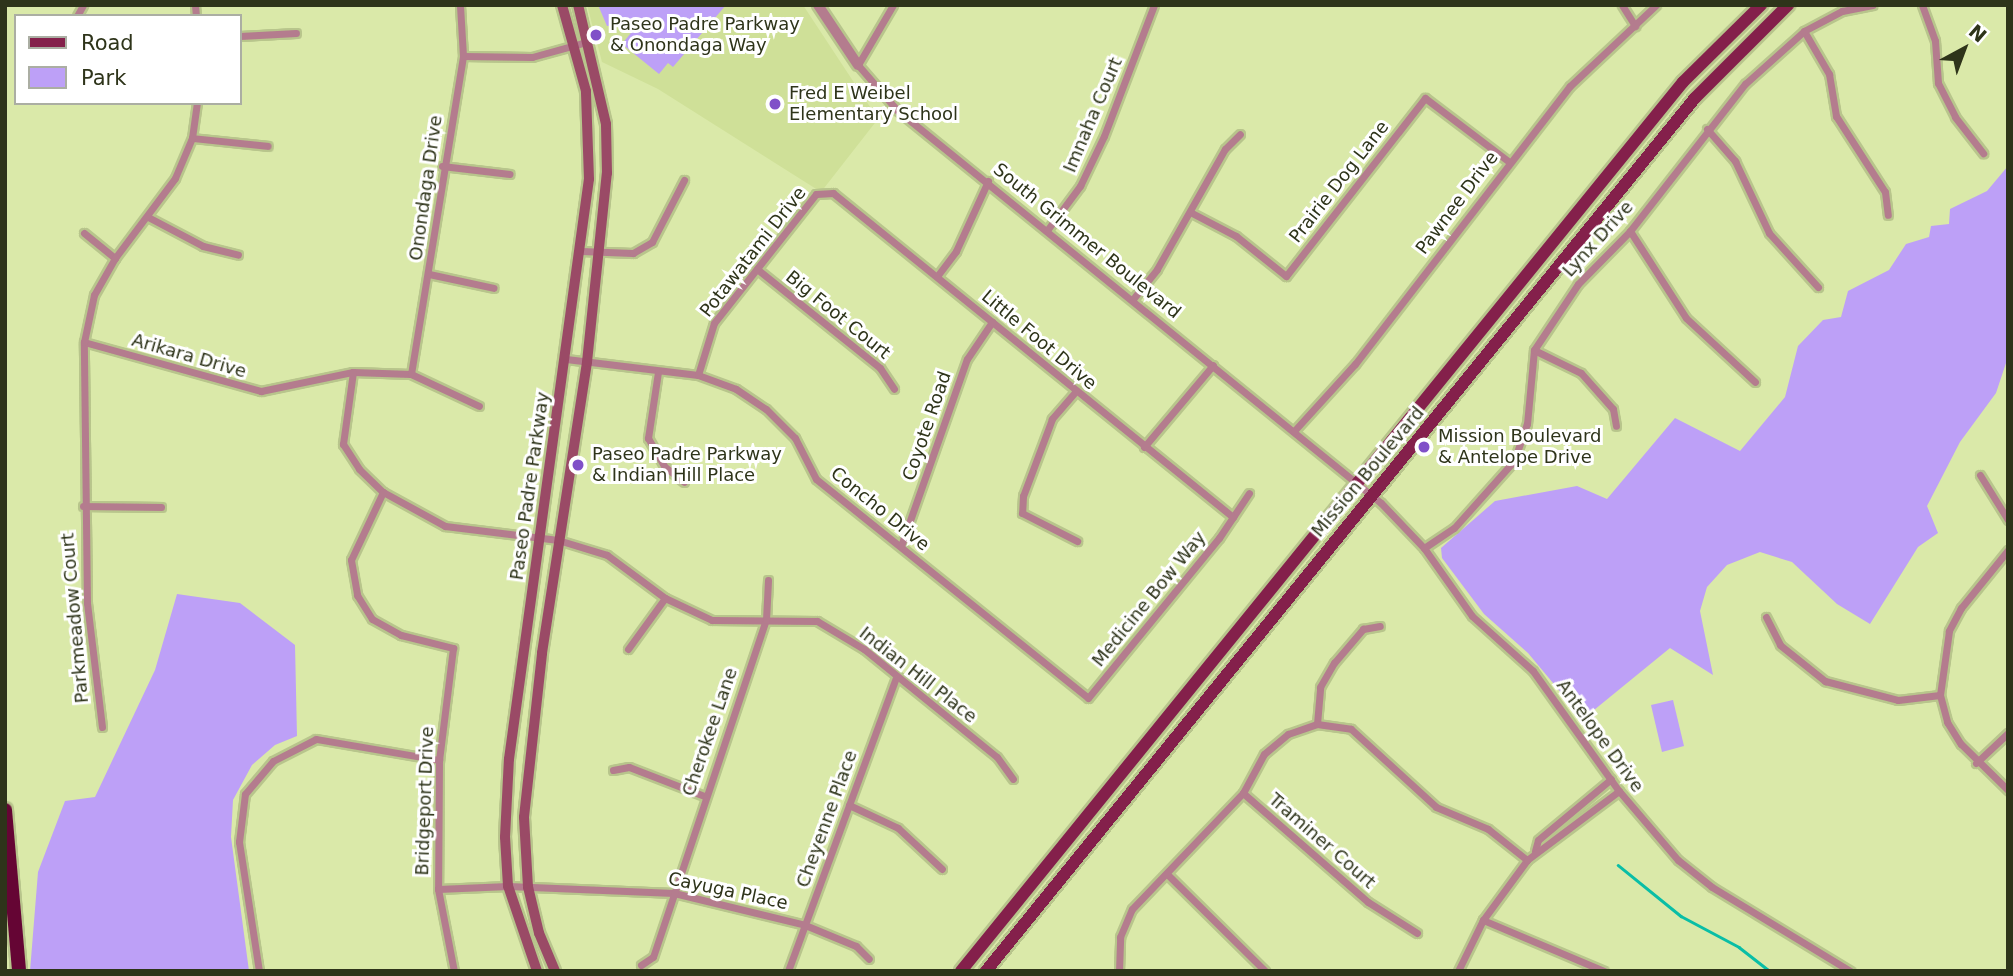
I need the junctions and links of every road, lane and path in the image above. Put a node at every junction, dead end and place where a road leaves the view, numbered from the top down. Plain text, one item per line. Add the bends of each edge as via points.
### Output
1 (460, 5) edge
2 (562, 5) edge
3 (578, 5) edge
4 (818, 5) edge
5 (893, 5) edge
6 (1154, 5) edge
7 (1622, 5) edge
8 (1656, 5) edge
9 (1762, 5) edge
10 (1788, 5) edge
11 (1872, 5) edge
12 (1922, 5) edge
13 (1634, 26) junction
14 (1804, 31) junction
15 (296, 33) dead end
16 (242, 36) edge
17 (586, 41) junction
18 (572, 46) junction
19 (463, 56) junction
20 (858, 65) junction
21 (197, 105) edge
22 (1707, 129) junction
23 (1240, 134) dead end
24 (192, 138) junction
25 (268, 146) dead end
26 (1983, 153) dead end
27 (1508, 161) junction
28 (442, 166) junction
29 (510, 174) dead end
30 (684, 180) dead end
31 (988, 181) junction
32 (823, 190) joint
33 (1190, 212) junction
34 (1888, 215) dead end
35 (148, 217) junction
36 (1048, 229) junction
37 (1630, 231) junction
38 (84, 233) dead end
39 (581, 251) junction
40 (600, 253) junction
41 (238, 255) dead end
42 (115, 258) junction
43 (757, 269) junction
44 (429, 274) junction
45 (938, 275) junction
46 (1818, 287) dead end
47 (494, 288) dead end
48 (1133, 299) junction
49 (992, 322) junction
50 (83, 342) junction
51 (1534, 350) junction
52 (566, 359) junction
53 (587, 362) junction
54 (1213, 365) junction
55 (353, 372) junction
56 (658, 372) junction
57 (411, 374) junction
58 (698, 375) junction
59 (1755, 382) dead end
60 (894, 389) dead end
61 (1076, 391) junction
62 (479, 406) dead end
63 (1616, 426) dead end
64 (1294, 431) junction
65 (1144, 447) junction
66 (1980, 475) dead end
67 (684, 482) dead end
68 (1356, 484) junction
69 (383, 492) junction
70 (1250, 493) dead end
71 (1369, 495) junction
72 (83, 506) junction
73 (161, 506) dead end
74 (1233, 517) junction
75 (2008, 520) edge
76 (540, 537) junction
77 (558, 540) junction
78 (1077, 541) dead end
79 (901, 546) junction
80 (1424, 548) junction
81 (2008, 550) edge
82 (768, 580) dead end
83 (665, 598) junction
84 (1766, 617) dead end
85 (766, 620) junction
86 (1380, 626) dead end
87 (628, 649) dead end
88 (896, 678) junction
89 (1940, 695) junction
90 (1088, 698) joint
91 (1317, 724) junction
92 (102, 727) dead end
93 (2008, 733) edge
94 (439, 760) junction
95 (1976, 763) junction
96 (613, 770) dead end
97 (1013, 779) dead end
98 (1611, 779) junction
99 (1619, 790) junction
100 (2008, 790) edge
101 (1242, 793) junction
102 (704, 796) junction
103 (849, 805) junction
104 (5, 810) edge
105 (1535, 851) junction
106 (1527, 860) junction
107 (942, 869) dead end
108 (1167, 874) junction
109 (508, 886) junction
110 (528, 887) junction
111 (438, 890) junction
112 (674, 893) junction
113 (1482, 920) junction
114 (805, 925) junction
115 (1417, 933) dead end
116 (869, 959) dead end
117 (641, 965) dead end
118 (1117, 968) edge
119 (19, 971) edge
120 (259, 971) edge
121 (454, 971) edge
122 (537, 971) edge
123 (555, 971) edge
124 (788, 971) edge
125 (961, 971) edge
126 (986, 971) edge
127 (1108, 971) edge
128 (1265, 971) edge
129 (1458, 971) edge
130 (1604, 971) edge
131 (1850, 971) edge

1 - 19 street, Onondaga Drive
2 - 18 main road, Paseo Padre Parkway
3 - 17 main road, Paseo Padre Parkway
4 - 20 street, South Grimmer Boulevard
5 - 20 street
6 - 36 street, Imnaha Court via 1104,136 1080,186
7 - 13 street
8 - 13 street, Pawnee Drive
9 - 68 main road, Mission Boulevard via 1683,82
10 - 71 main road, Mission Boulevard via 1695,98
11 - 14 street, Lynx Drive via 1842,11
12 - 26 street via 1935,41 1938,83 1955,117
13 - 27 street, Pawnee Drive via 1570,86
14 - 22 street, Lynx Drive via 1745,84
14 - 34 street via 1829,74 1836,116 1885,192
15 - 16 street
17 - 18 street
17 - 40 main road, Paseo Padre Parkway via 608,142
18 - 19 street via 532,58
18 - 39 main road, Paseo Padre Parkway via 586,91 591,144
19 - 28 street, Onondaga Drive
20 - 31 street, South Grimmer Boulevard via 897,110
21 - 24 street, Parkmeadow Court
22 - 37 street, Lynx Drive
22 - 46 street via 1735,161 1769,233
23 - 33 street via 1225,149
24 - 25 street
24 - 35 street, Parkmeadow Court via 175,178
27 - 33 street, Prairie Dog Lane via 1425,98 1286,276 1236,236
27 - 64 street, Pawnee Drive via 1355,364
28 - 29 street
28 - 44 street, Onondaga Drive
30 - 40 street via 652,242 634,253
31 - 36 street, South Grimmer Boulevard
31 - 45 street via 956,251
32 - 43 street, Potawatami Drive
32 - 45 street, Little Foot Drive via 833,193
33 - 48 street via 1157,269
35 - 41 street via 203,247
35 - 42 street, Parkmeadow Court
36 - 48 street, South Grimmer Boulevard
37 - 51 street, Lynx Drive via 1577,284
37 - 59 street via 1686,318
38 - 42 street
39 - 40 street
39 - 52 main road, Paseo Padre Parkway
40 - 53 main road, Paseo Padre Parkway
42 - 50 street, Parkmeadow Court via 94,295
43 - 58 street, Potawatami Drive via 714,323
43 - 60 street, Big Foot Court via 880,368
44 - 47 street
44 - 57 street, Onondaga Drive
45 - 49 street, Little Foot Drive
48 - 54 street, South Grimmer Boulevard
49 - 61 street, Little Foot Drive
49 - 79 street, Coyote Road via 967,359
50 - 55 street, Arikara Drive via 261,391
50 - 72 street, Parkmeadow Court
51 - 63 street via 1581,373 1613,410
51 - 80 street, Lynx Drive via 1527,424 1514,461 1454,528
52 - 53 street, Concho Drive
52 - 76 main road, Paseo Padre Parkway
53 - 56 street, Concho Drive
53 - 77 main road, Paseo Padre Parkway
54 - 64 street, South Grimmer Boulevard
54 - 65 street
55 - 57 street, Arikara Drive
55 - 69 street, Indian Hill Place via 343,444 359,469
56 - 58 street, Concho Drive
56 - 67 street via 648,438 659,460
57 - 62 street
58 - 79 street, Concho Drive via 736,389 766,409 795,438 816,479
61 - 65 street, Little Foot Drive
61 - 78 street via 1052,419 1023,496 1022,513
64 - 68 street, South Grimmer Boulevard
65 - 74 street, Little Foot Drive
66 - 75 street
68 - 71 street, Antelope Drive
68 - 125 main road, Mission Boulevard
69 - 76 street, Indian Hill Place via 445,526
69 - 94 street, Bridgeport Drive via 351,560 357,595 372,619 453,648
70 - 74 street, Medicine Bow Way
71 - 80 street, Antelope Drive
71 - 126 main road, Mission Boulevard
72 - 73 street
72 - 92 street, Parkmeadow Court via 93,682
74 - 90 street, Medicine Bow Way
76 - 77 street, Indian Hill Place
76 - 109 main road, Paseo Padre Parkway via 509,759
77 - 83 street, Indian Hill Place via 607,555
77 - 110 main road, Paseo Padre Parkway via 527,776
79 - 90 street, Concho Drive
80 - 98 street, Antelope Drive via 1472,616 1533,671
81 - 89 street via 1961,608 1949,631
82 - 85 street, Cherokee Lane
83 - 85 street, Indian Hill Place via 712,620
83 - 87 street
84 - 89 street via 1780,645 1825,681 1898,700
85 - 88 street, Indian Hill Place via 817,621 864,649
85 - 102 street, Cherokee Lane
86 - 91 street via 1363,629 1334,663 1320,687
88 - 97 street, Indian Hill Place via 998,757
88 - 103 street, Cheyenne Place
89 - 95 street via 1947,722
91 - 101 street via 1288,734 1265,754
91 - 106 street via 1351,729 1436,807 1488,829
93 - 95 street
94 - 111 street, Bridgeport Drive
94 - 120 street via 316,739 273,761 245,794 239,842
95 - 100 street
96 - 102 street via 629,767
98 - 99 street, Antelope Drive
98 - 105 street via 1538,841
99 - 105 street via 1544,849
99 - 131 street, Antelope Drive via 1654,836 1712,887
101 - 108 street
101 - 115 street, Traminer Court via 1368,902
102 - 112 street, Cherokee Lane
103 - 107 street via 898,828
103 - 114 street, Cheyenne Place
104 - 119 highway
105 - 106 street
106 - 113 street
108 - 118 street via 1132,909 1120,937
108 - 128 street
109 - 110 street, Cayuga Place
109 - 111 street, Cayuga Place
109 - 122 main road, Paseo Padre Parkway
110 - 112 street, Cayuga Place
110 - 123 main road, Paseo Padre Parkway via 539,933
111 - 121 street, Bridgeport Drive
112 - 114 street, Cayuga Place
112 - 117 street, Cherokee Lane via 653,957
113 - 129 street
113 - 130 street
114 - 116 street, Cayuga Place via 856,946
114 - 124 street, Cheyenne Place
118 - 127 street

